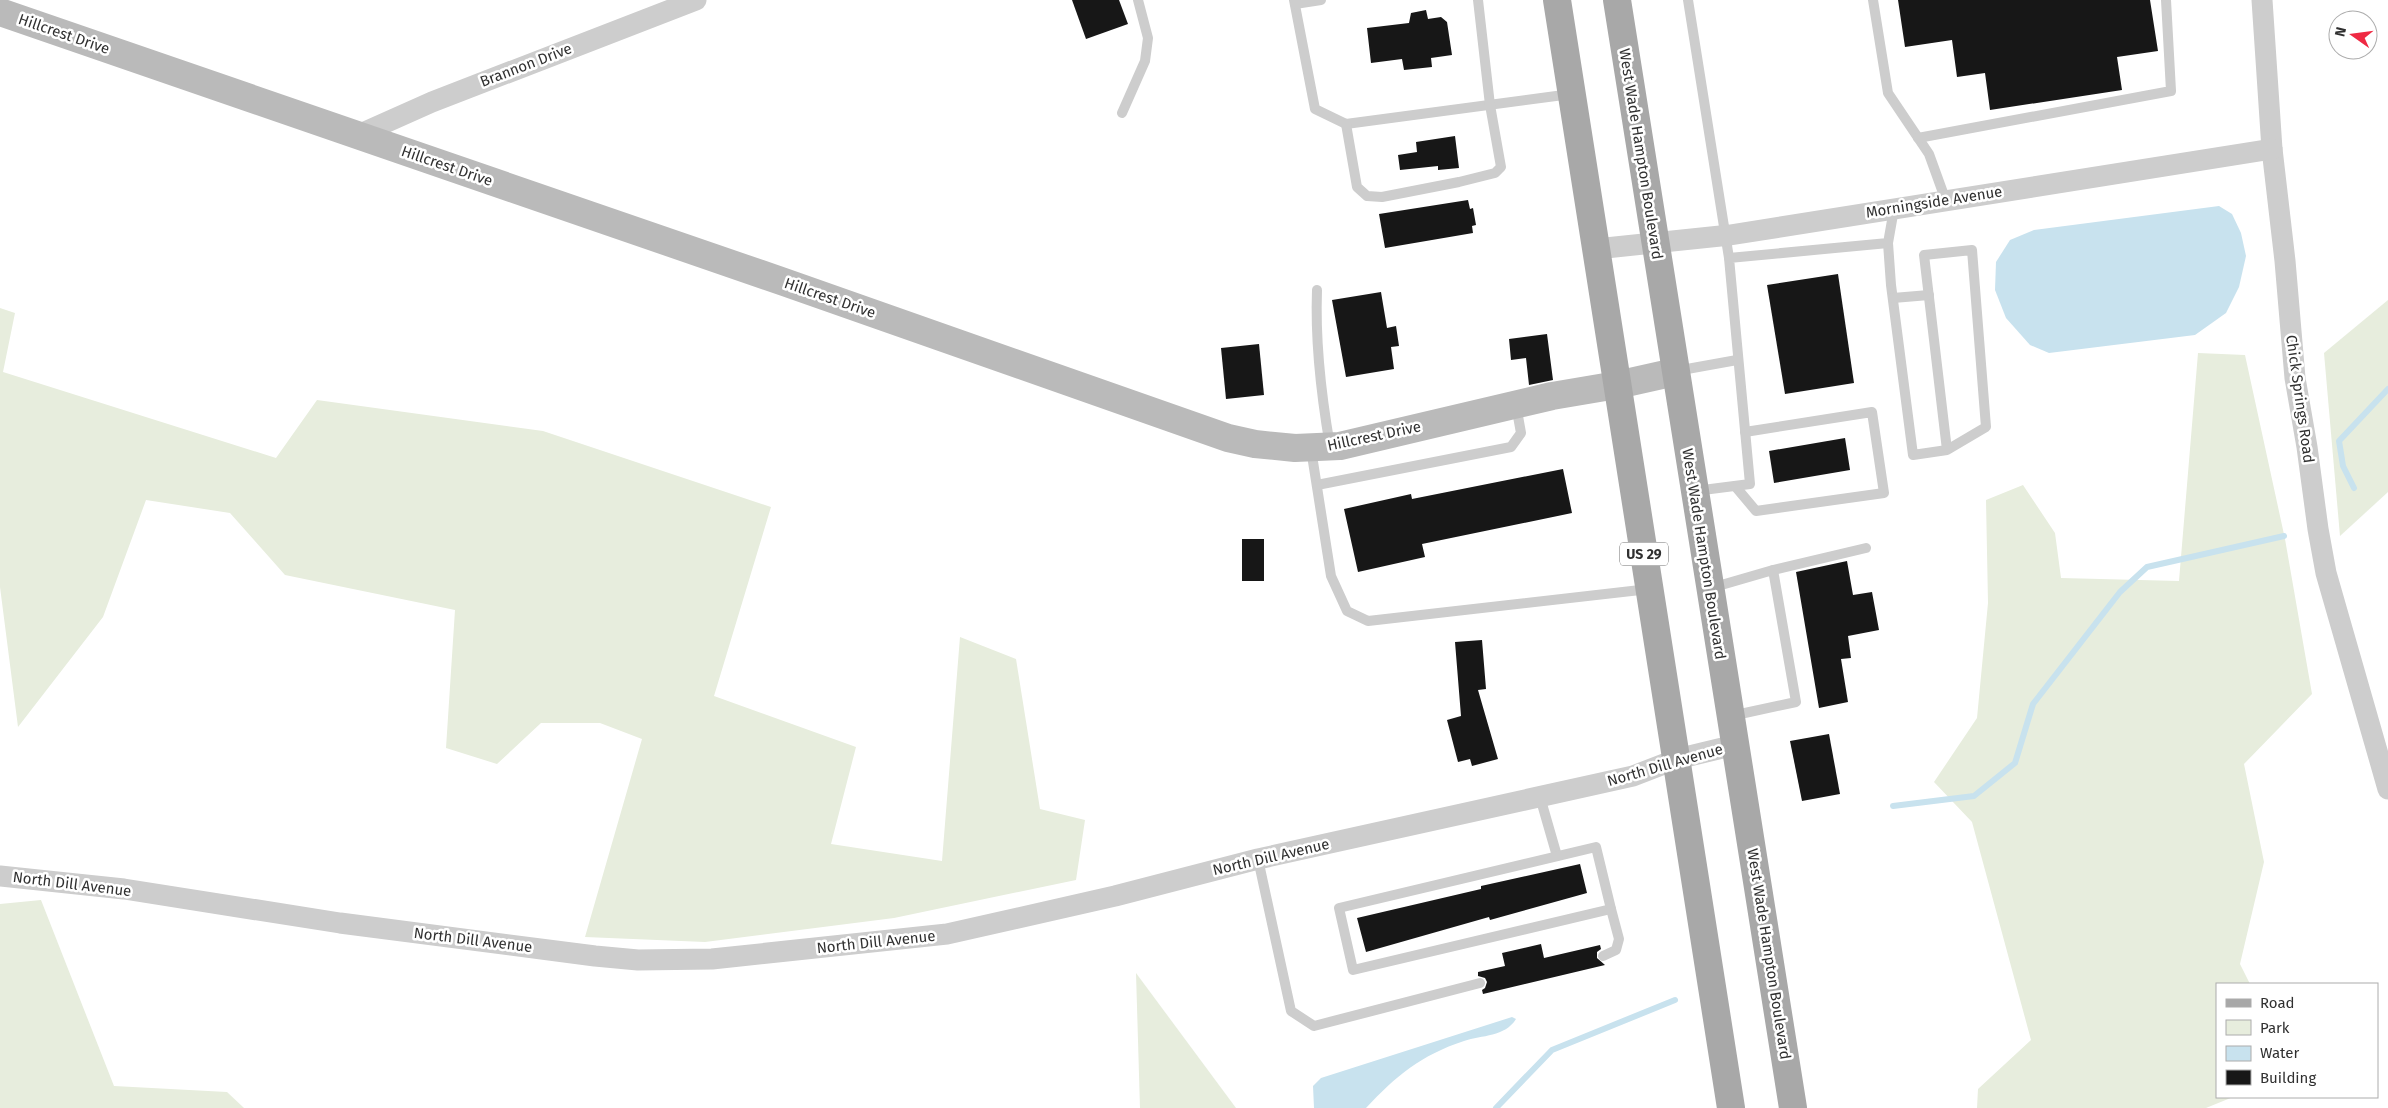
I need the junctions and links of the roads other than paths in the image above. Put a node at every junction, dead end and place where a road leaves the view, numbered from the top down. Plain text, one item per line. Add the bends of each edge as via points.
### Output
1 (696, 0) edge
2 (1138, 0) edge
3 (1321, 0) edge
4 (1478, 0) edge
5 (1557, 0) edge
6 (1617, 0) edge
7 (1688, 0) edge
8 (1873, 0) edge
9 (2166, 0) edge
10 (2262, 0) edge
11 (1295, 2) edge
12 (0, 12) edge
13 (1572, 94) junction
14 (1490, 105) junction
15 (1122, 113) dead end
16 (1346, 124) junction
17 (358, 135) junction
18 (1918, 138) junction
19 (2272, 149) junction
20 (1946, 201) junction
21 (1894, 209) junction
22 (1726, 235) junction
23 (1655, 243) junction
24 (1888, 243) junction
25 (1596, 249) junction
26 (1728, 258) junction
27 (1316, 290) dead end
28 (1929, 295) junction
29 (1893, 298) junction
30 (1737, 360) junction
31 (1675, 372) junction
32 (1617, 385) junction
33 (1516, 405) junction
34 (1745, 432) junction
35 (1321, 447) junction
36 (1947, 450) junction
37 (1317, 485) junction
38 (1735, 486) junction
39 (1694, 492) junction
40 (1866, 548) dead end
41 (1773, 570) junction
42 (1650, 588) junction
43 (1711, 588) junction
44 (1730, 716) junction
45 (1735, 745) junction
46 (1677, 759) junction
47 (2388, 789) edge
48 (1540, 797) junction
49 (1557, 856) junction
50 (1258, 859) junction
51 (0, 876) edge
52 (1611, 909) junction
53 (1603, 956) dead end
54 (1480, 983) dead end
55 (1731, 1108) edge
56 (1793, 1108) edge

1 - 17 street, Brannon Drive via 432,102
2 - 15 lane via 1148,38 1145,61
3 - 11 lane
4 - 14 lane
5 - 13 main road, US 29
6 - 23 main road, West Wade Hampton Boulevard
7 - 22 lane
8 - 18 lane via 1888,93
9 - 18 lane via 2171,91
10 - 19 street, Chick Springs Road
11 - 16 lane via 1315,109
12 - 17 street, Hillcrest Drive
13 - 14 lane
13 - 25 main road, US 29
14 - 16 lane
14 - 16 lane via 1501,167 1495,173 1382,197 1367,196 1357,187
17 - 35 street, Hillcrest Drive via 1228,438 1255,444
18 - 20 lane via 1929,154
19 - 20 street, Morningside Avenue
19 - 47 street, Chick Springs Road via 2295,378 2326,572
20 - 21 street, Morningside Avenue
21 - 22 street, Morningside Avenue
21 - 24 lane
22 - 23 street, Morningside Avenue
22 - 26 lane
23 - 25 street, Morningside Avenue
23 - 31 main road, West Wade Hampton Boulevard
24 - 26 lane
24 - 29 lane
25 - 32 main road, US 29
26 - 30 lane
27 - 35 lane
28 - 29 lane
28 - 36 lane
28 - 36 lane via 1924,255 1972,250 1986,427
29 - 36 lane via 1913,455
30 - 31 lane
30 - 34 lane
31 - 32 street, Hillcrest Drive
31 - 39 main road, West Wade Hampton Boulevard
32 - 33 street, Hillcrest Drive
32 - 42 main road, US 29
33 - 35 street, Hillcrest Drive
33 - 37 lane via 1521,433 1510,447
34 - 38 lane via 1750,484
34 - 38 lane via 1872,412 1884,493 1756,511
35 - 37 lane
37 - 42 lane via 1331,576 1347,610 1368,621
38 - 39 lane
39 - 43 main road, West Wade Hampton Boulevard
40 - 41 lane
41 - 43 lane
41 - 44 lane via 1796,702
42 - 46 main road, US 29
43 - 44 main road, West Wade Hampton Boulevard
44 - 45 main road, West Wade Hampton Boulevard
45 - 46 street, North Dill Avenue
45 - 56 main road, West Wade Hampton Boulevard
46 - 48 street, North Dill Avenue via 1633,776
46 - 55 main road, US 29
48 - 49 lane
48 - 50 street, North Dill Avenue
49 - 52 lane via 1596,847
49 - 52 lane via 1339,908 1353,970
50 - 51 street, North Dill Avenue via 947,934 677,960 595,956 340,923 124,889
50 - 54 lane via 1291,1011 1314,1026
52 - 53 lane via 1619,939 1616,950

